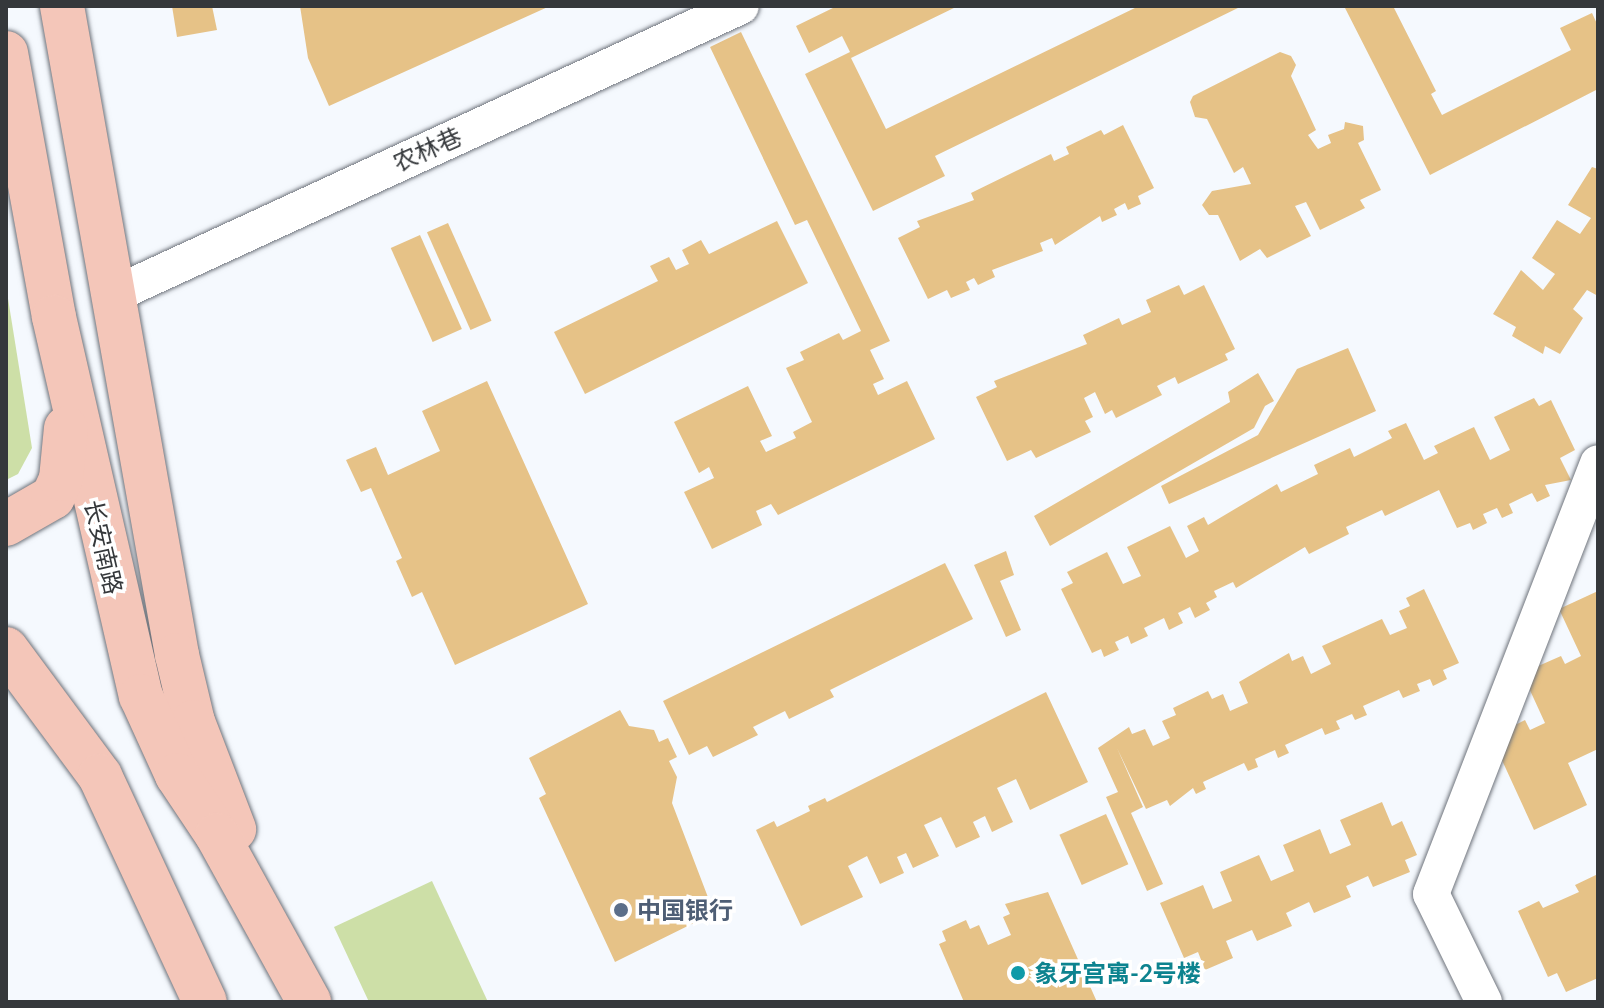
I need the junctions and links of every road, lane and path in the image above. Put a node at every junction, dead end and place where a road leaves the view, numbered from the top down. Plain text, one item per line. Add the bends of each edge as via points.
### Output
1 (62, 6) edge
2 (741, 6) edge
3 (6, 53) edge
4 (113, 295) junction
5 (68, 381) junction
6 (1598, 463) edge
7 (6, 524) edge
8 (6, 649) edge
9 (286, 954) junction
10 (205, 1002) edge
11 (309, 1002) edge
12 (1484, 1002) edge

1 - 4 main road
2 - 4 street, 农林巷
3 - 5 main road, 长安南路
4 - 9 main road via 193,722
5 - 7 main road via 61,479 40,509
5 - 9 main road, 长安南路 via 109,576 151,722 177,775
6 - 12 street via 1431,894
8 - 10 main road via 100,776
9 - 11 main road, 长安南路

